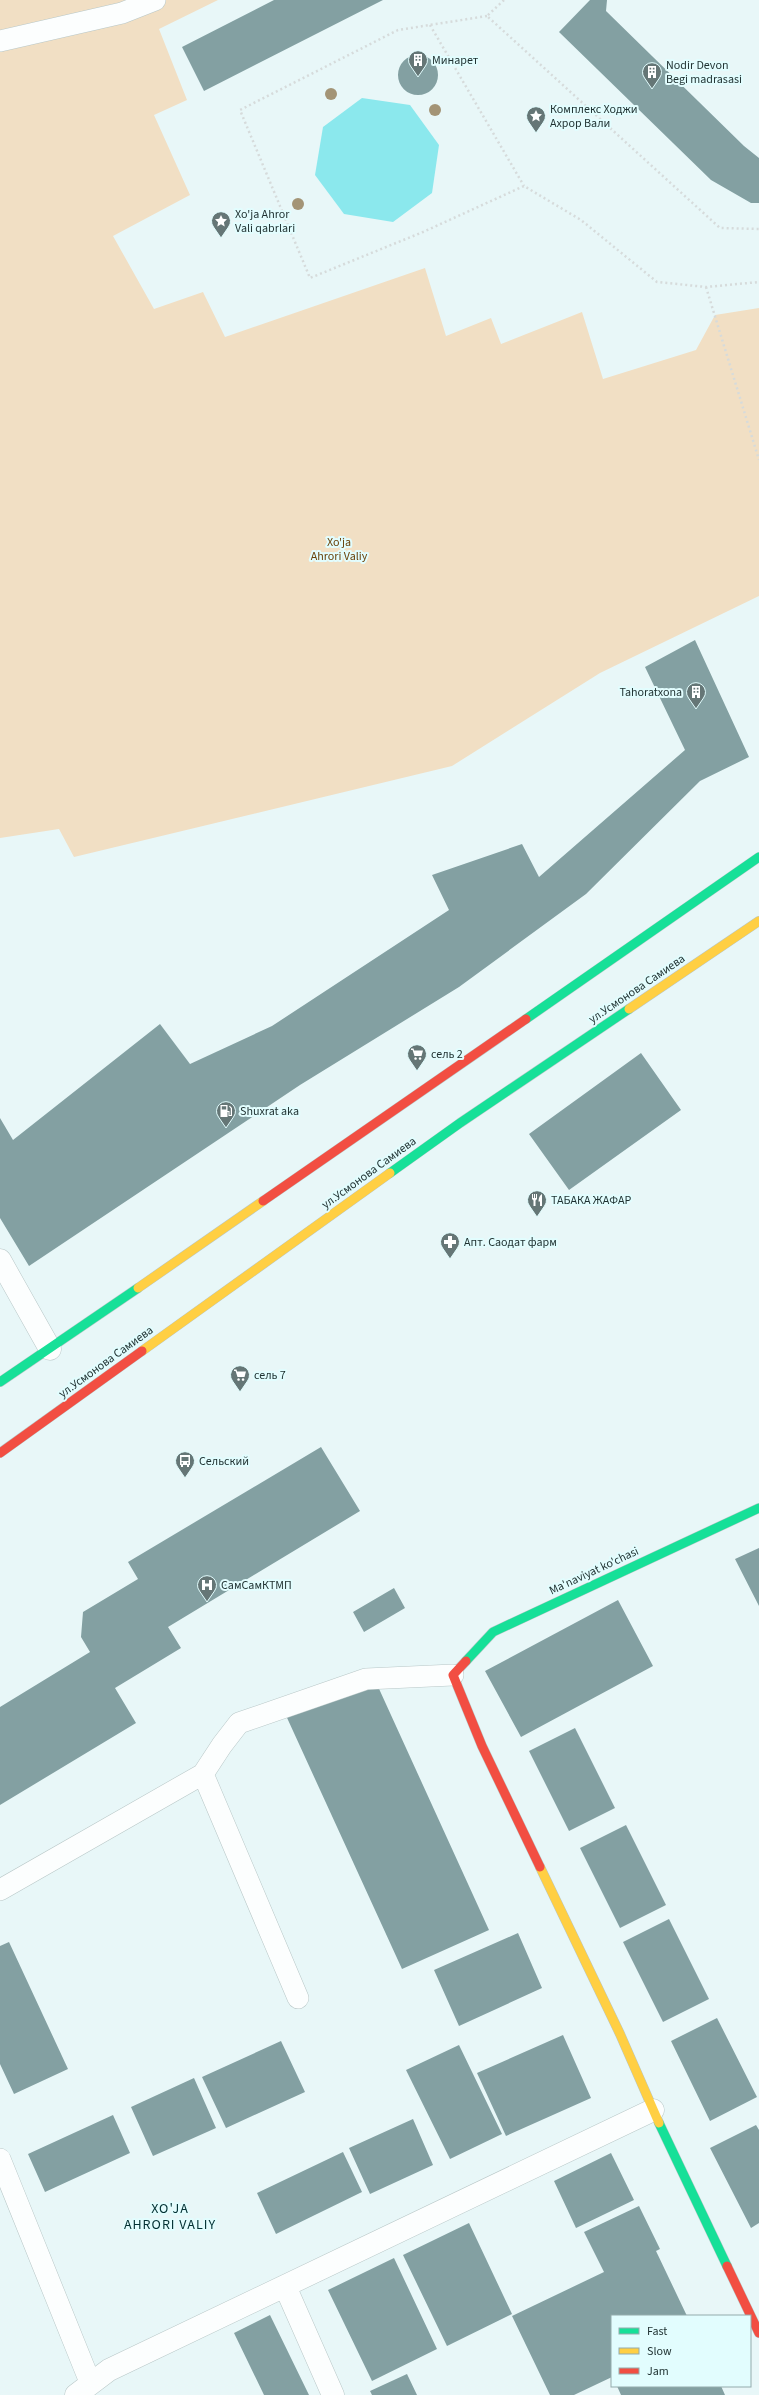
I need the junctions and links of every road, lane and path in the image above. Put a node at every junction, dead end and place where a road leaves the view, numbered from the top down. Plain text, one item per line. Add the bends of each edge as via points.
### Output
1 (155, 0) edge
2 (504, 0) edge
3 (487, 16) junction
4 (430, 25) junction
5 (0, 41) edge
6 (524, 186) junction
7 (759, 229) edge
8 (759, 282) edge
9 (706, 287) junction
10 (759, 460) edge
11 (759, 857) edge
12 (759, 921) edge
13 (0, 1260) edge
14 (50, 1349) junction
15 (0, 1382) edge
16 (0, 1454) edge
17 (759, 1508) edge
18 (453, 1675) junction
19 (203, 1774) junction
20 (0, 1890) edge
21 (298, 1998) dead end
22 (653, 2110) junction
23 (0, 2158) edge
24 (285, 2286) junction
25 (750, 2315) edge
26 (751, 2316) edge
27 (759, 2333) edge
28 (83, 2389) edge
29 (332, 2395) edge

1 - 5 lane via 122,14
2 - 3 path
3 - 4 path
3 - 7 path via 720,228
4 - 6 path
4 - 6 path via 398,30 240,110 310,278 423,232
6 - 9 path via 581,220 657,282
8 - 9 path
9 - 10 path
11 - 14 main road
12 - 16 main road, ул.Усмонова Самиева via 460,1123
13 - 14 street
14 - 15 main road
17 - 18 main road, Ma'naviyat ko'chasi via 493,1632
18 - 19 lane via 366,1679 239,1724
18 - 22 main road via 482,1746 620,2034
19 - 20 lane
19 - 21 lane
22 - 24 street
22 - 25 main road
23 - 28 lane
24 - 28 street via 109,2370
24 - 29 street
26 - 27 main road

